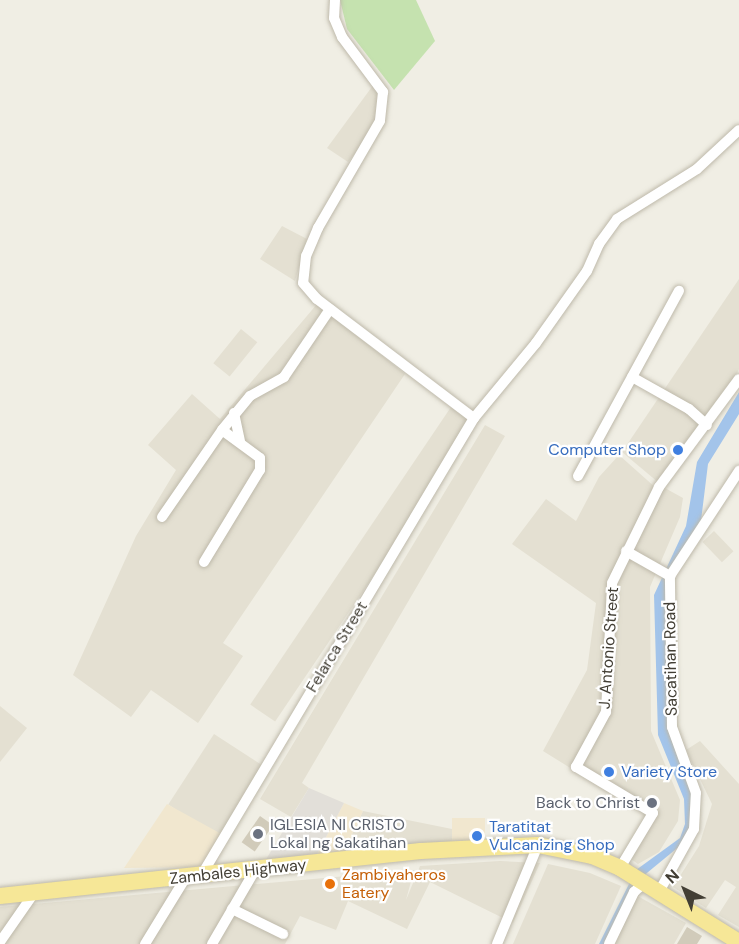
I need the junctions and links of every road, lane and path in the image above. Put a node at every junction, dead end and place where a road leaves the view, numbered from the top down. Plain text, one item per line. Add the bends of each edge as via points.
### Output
1 (335, 0) edge
2 (739, 130) edge
3 (679, 291) dead end
4 (330, 309) junction
5 (632, 377) junction
6 (739, 379) edge
7 (234, 413) junction
8 (474, 418) junction
9 (707, 425) junction
10 (222, 430) junction
11 (240, 441) junction
12 (739, 471) edge
13 (578, 476) dead end
14 (162, 516) dead end
15 (626, 551) junction
16 (204, 562) dead end
17 (670, 576) junction
18 (538, 845) junction
19 (623, 869) junction
20 (255, 870) junction
21 (193, 877) junction
22 (649, 884) junction
23 (34, 893) junction
24 (0, 896) edge
25 (232, 909) junction
26 (283, 934) dead end
27 (0, 942) edge
28 (739, 942) edge
29 (145, 944) edge
30 (212, 944) edge
31 (497, 944) edge
32 (609, 944) edge

1 - 4 street via 334,18 342,37 383,92 380,121 306,256 303,283
2 - 8 street, Felarca Street via 697,169 617,219 536,343
3 - 5 street
4 - 7 street via 284,378 250,396
4 - 8 street
5 - 9 street
5 - 13 street
6 - 9 street, J. Antonio Street
7 - 10 street
7 - 11 street
8 - 21 street, Felarca Street
9 - 15 street, J. Antonio Street via 659,487
10 - 11 street
10 - 14 street
11 - 16 street via 260,458 260,470
12 - 17 street
15 - 17 street
15 - 19 street, J. Antonio Street via 612,583 606,712 576,767 653,813
17 - 22 street, Sacatihan Road via 672,727 696,793 694,829
18 - 19 main road, Zambales Highway via 592,856
18 - 20 main road, Zambales Highway via 421,851
18 - 31 street
19 - 22 main road, Zambales Highway
20 - 21 main road, Zambales Highway
20 - 25 street
21 - 23 main road, Zambales Highway
21 - 29 street, Felarca Street
22 - 28 main road, Zambales Highway
22 - 32 street, Sacatihan Road via 634,892
23 - 24 main road, Zambales Highway
23 - 27 street
25 - 26 street
25 - 30 street

